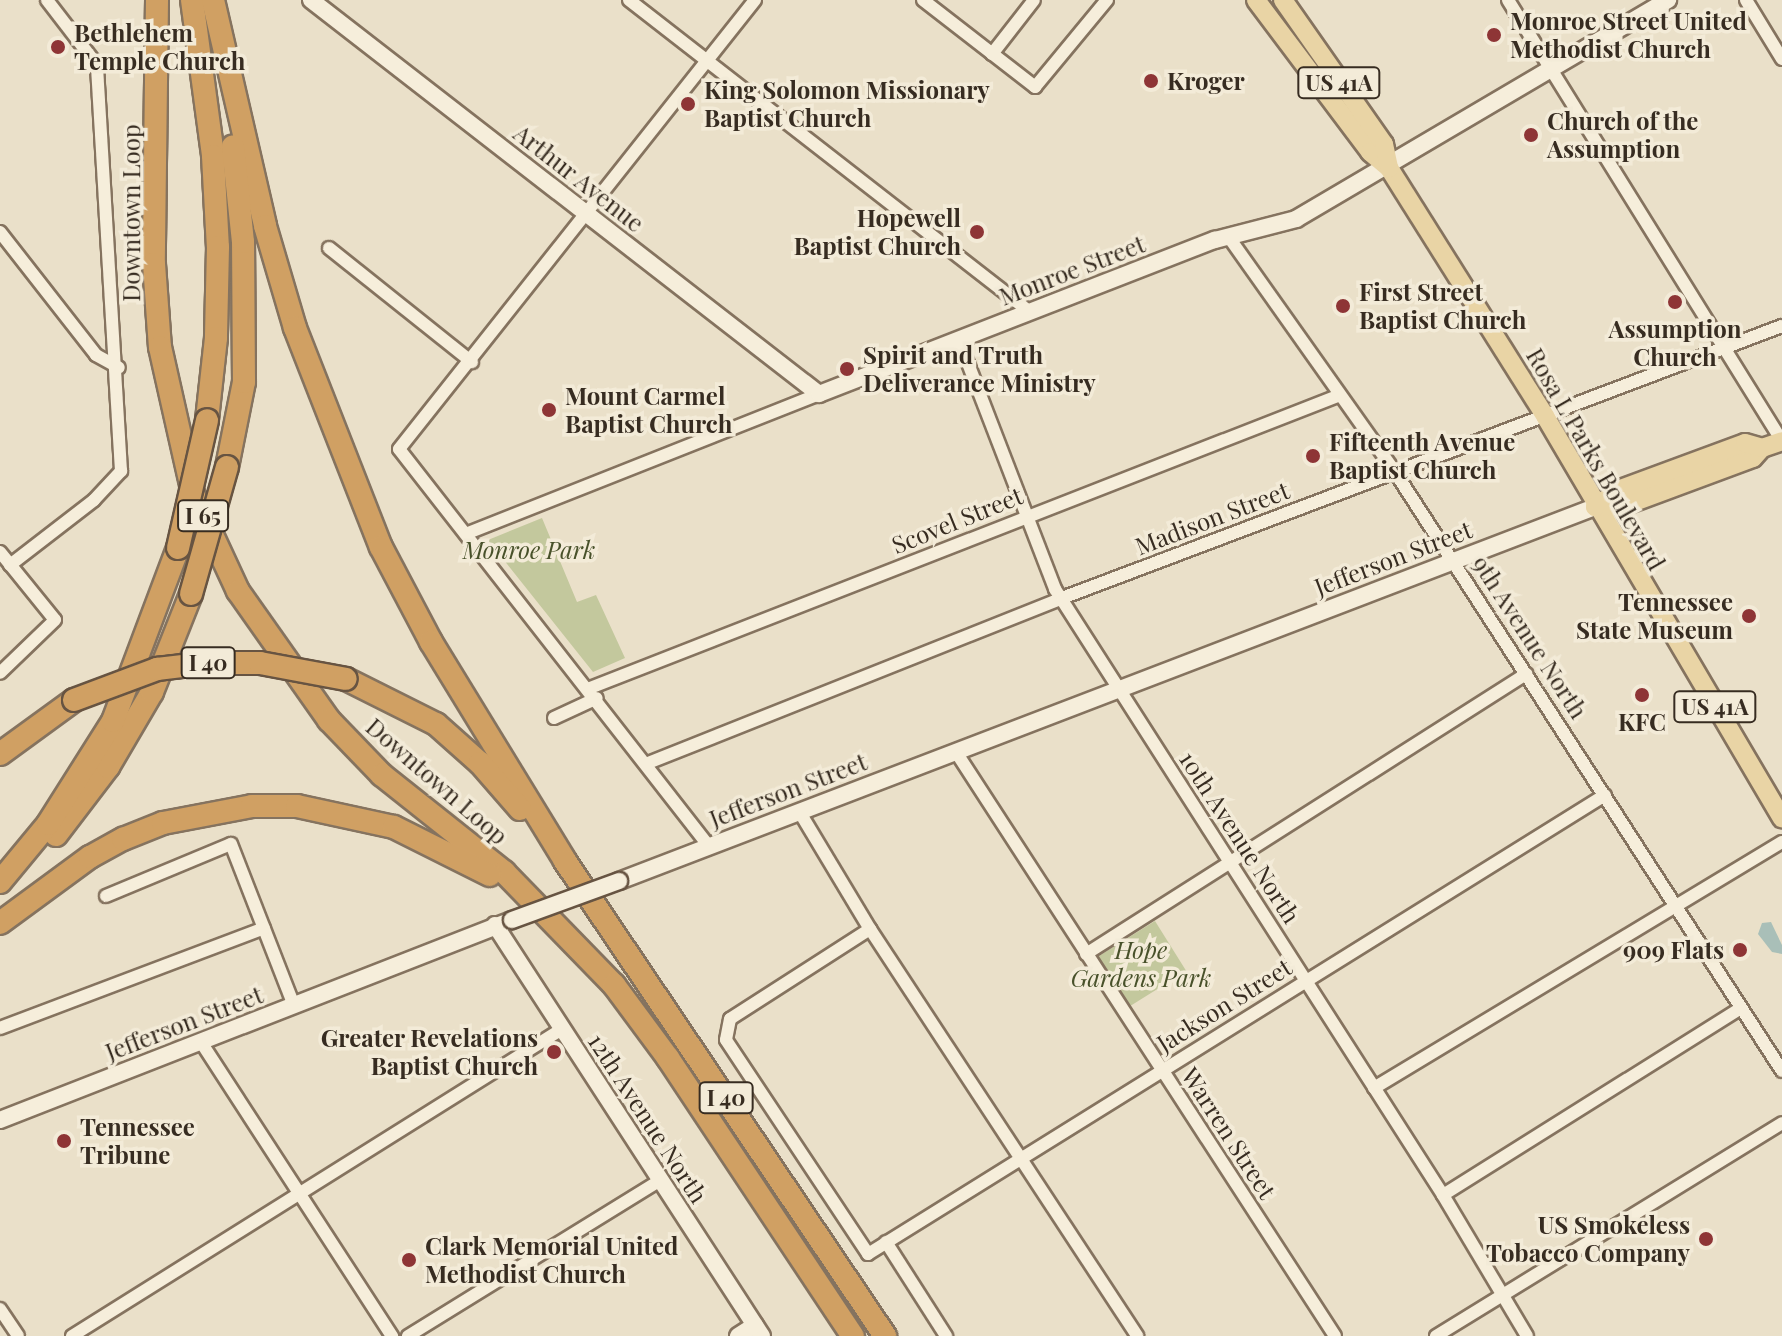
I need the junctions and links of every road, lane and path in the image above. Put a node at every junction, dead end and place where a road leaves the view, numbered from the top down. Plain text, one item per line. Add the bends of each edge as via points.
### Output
1 (47, 0) edge
2 (157, 0) edge
3 (192, 0) edge
4 (213, 0) edge
5 (311, 0) edge
6 (629, 0) edge
7 (755, 0) edge
8 (923, 0) edge
9 (1034, 0) edge
10 (1107, 0) edge
11 (1256, 0) edge
12 (1283, 0) edge
13 (1508, 0) edge
14 (1668, 0) edge
15 (1746, 0) edge
16 (992, 54) junction
17 (224, 58) junction
18 (1782, 59) edge
19 (706, 63) junction
20 (1553, 72) junction
21 (1389, 168) junction
22 (587, 214) junction
23 (0, 232) edge
24 (1228, 236) junction
25 (329, 248) dead end
26 (1030, 312) junction
27 (1782, 326) edge
28 (959, 340) junction
29 (1722, 349) junction
30 (472, 362) junction
31 (119, 368) junction
32 (819, 394) junction
33 (1340, 395) junction
34 (1545, 416) junction
35 (1782, 441) edge
36 (1395, 472) junction
37 (1595, 507) junction
38 (1025, 517) junction
39 (468, 533) junction
40 (0, 552) edge
41 (1453, 560) junction
42 (10, 565) junction
43 (1062, 598) junction
44 (0, 673) edge
45 (1526, 674) junction
46 (1119, 690) junction
47 (593, 693) junction
48 (554, 718) dead end
49 (956, 752) junction
50 (0, 754) edge
51 (648, 763) junction
52 (1605, 795) junction
53 (799, 811) junction
54 (1782, 818) edge
55 (1782, 842) edge
56 (708, 845) junction
57 (565, 861) junction
58 (1231, 861) junction
59 (0, 882) edge
60 (106, 896) dead end
61 (0, 905) edge
62 (1677, 905) junction
63 (538, 907) junction
64 (0, 923) edge
65 (495, 925) junction
66 (264, 928) junction
67 (870, 929) junction
68 (1086, 954) junction
69 (1306, 982) junction
70 (294, 1006) junction
71 (1740, 1009) junction
72 (0, 1028) edge
73 (562, 1029) junction
74 (201, 1042) junction
75 (1163, 1071) junction
76 (1782, 1071) edge
77 (1374, 1088) junction
78 (0, 1120) edge
79 (1782, 1123) edge
80 (1023, 1158) junction
81 (659, 1181) junction
82 (299, 1192) junction
83 (1443, 1195) junction
84 (886, 1242) junction
85 (1501, 1295) junction
86 (0, 1309) edge
87 (759, 1331) edge
88 (18, 1336) edge
89 (72, 1336) edge
90 (392, 1336) edge
91 (408, 1336) edge
92 (738, 1336) edge
93 (853, 1336) edge
94 (885, 1336) edge
95 (946, 1336) edge
96 (1137, 1336) edge
97 (1335, 1336) edge
98 (1436, 1336) edge
99 (1527, 1336) edge

1 - 31 street via 89,52 99,81
2 - 63 highway, Downtown Loop / I 65 via 156,292 165,379 193,494 238,591 322,711 382,775 504,872
3 - 59 highway, bridge via 213,156 218,247 207,420 178,548 113,721 48,824
4 - 17 highway, Downtown Loop
5 - 22 street, Arthur Avenue
6 - 19 street
7 - 19 street
8 - 16 street
9 - 16 street
10 - 16 street via 1035,87
11 - 21 main road, Rosa L Parks Boulevard / US 41A via 1370,152
12 - 21 main road, Rosa L Parks Boulevard / US 41A via 1384,144
13 - 20 street
14 - 20 street, Monroe Street
15 - 18 street
17 - 57 highway, Downtown Loop via 295,328 362,504 431,642
17 - 61 highway, bridge via 243,242 244,382 227,467 191,594 152,692 108,767
19 - 22 street
19 - 26 street
20 - 21 street, Monroe Street
20 - 29 street
21 - 24 street, Monroe Street via 1296,219
21 - 34 main road, Rosa L Parks Boulevard / US 41A
22 - 30 street
22 - 32 street, Arthur Avenue
23 - 31 street via 96,355
24 - 26 street, Monroe Street
24 - 33 street, 9th Avenue North
25 - 30 street
26 - 28 street, Monroe Street
27 - 29 street, Madison Street
28 - 32 street, Monroe Street
28 - 38 street, 10th Avenue North
29 - 34 street, Madison Street
29 - 35 street
30 - 39 street via 399,449
31 - 42 street via 121,471 94,500
32 - 39 street, Monroe Street
33 - 36 street, 9th Avenue North
33 - 38 street, Scovel Street
34 - 36 street, Madison Street
34 - 37 main road, Rosa L Parks Boulevard / US 41A
35 - 37 main road, Jefferson Street via 1762,448 1753,458 1626,505
36 - 41 street, 9th Avenue North
36 - 43 street, Madison Street
37 - 41 street, Jefferson Street
37 - 54 main road, Rosa L Parks Boulevard / US 41A
38 - 43 street, 10th Avenue North
38 - 47 street, Scovel Street
39 - 47 street
40 - 42 street
41 - 45 street, 9th Avenue North
41 - 46 street, Jefferson Street
42 - 44 street via 55,620
43 - 46 street, 10th Avenue North
43 - 51 street, Madison Street
45 - 52 street, 9th Avenue North
45 - 58 street
46 - 49 street, Jefferson Street
46 - 58 street, 10th Avenue North
47 - 48 street, Scovel Street
47 - 51 street
49 - 53 street, Jefferson Street
49 - 68 street, Warren Street
50 - 57 highway, I 40, bridge via 74,700 157,669 260,663 346,679 436,724 480,763
51 - 56 street
52 - 62 street, 9th Avenue North
52 - 69 street, Jackson Street
53 - 56 street, Jefferson Street
53 - 67 street
55 - 62 street
56 - 65 street, Jefferson Street, bridge
57 - 94 highway, Downtown Loop / I 40
58 - 68 street
58 - 69 street, 10th Avenue North
60 - 66 street via 231,844
62 - 71 street, 9th Avenue North
62 - 77 street
63 - 64 highway via 477,867 394,827 297,806 252,806 163,823 123,839
63 - 93 highway, Downtown Loop / I 40 via 614,985 668,1058
65 - 70 street, Jefferson Street
65 - 73 street, 12th Avenue North
66 - 70 street
66 - 72 street
67 - 80 street
67 - 84 street, Jackson Street via 730,1019 726,1040 868,1254
68 - 75 street, Warren Street
69 - 75 street, Jackson Street
69 - 77 street, 10th Avenue North
70 - 74 street, Jefferson Street
71 - 76 street, 9th Avenue North
71 - 83 street
73 - 81 street, 12th Avenue North
73 - 82 street
74 - 78 street, Jefferson Street
74 - 82 street
75 - 80 street, Jackson Street
75 - 97 street, Warren Street
77 - 83 street, 10th Avenue North
79 - 85 street
80 - 84 street, Jackson Street
80 - 96 street
81 - 87 street, 12th Avenue North
81 - 91 street
82 - 89 street
82 - 90 street
83 - 85 street, 10th Avenue North
84 - 95 street
85 - 98 street
85 - 99 street, 10th Avenue North
86 - 88 street
87 - 92 street

